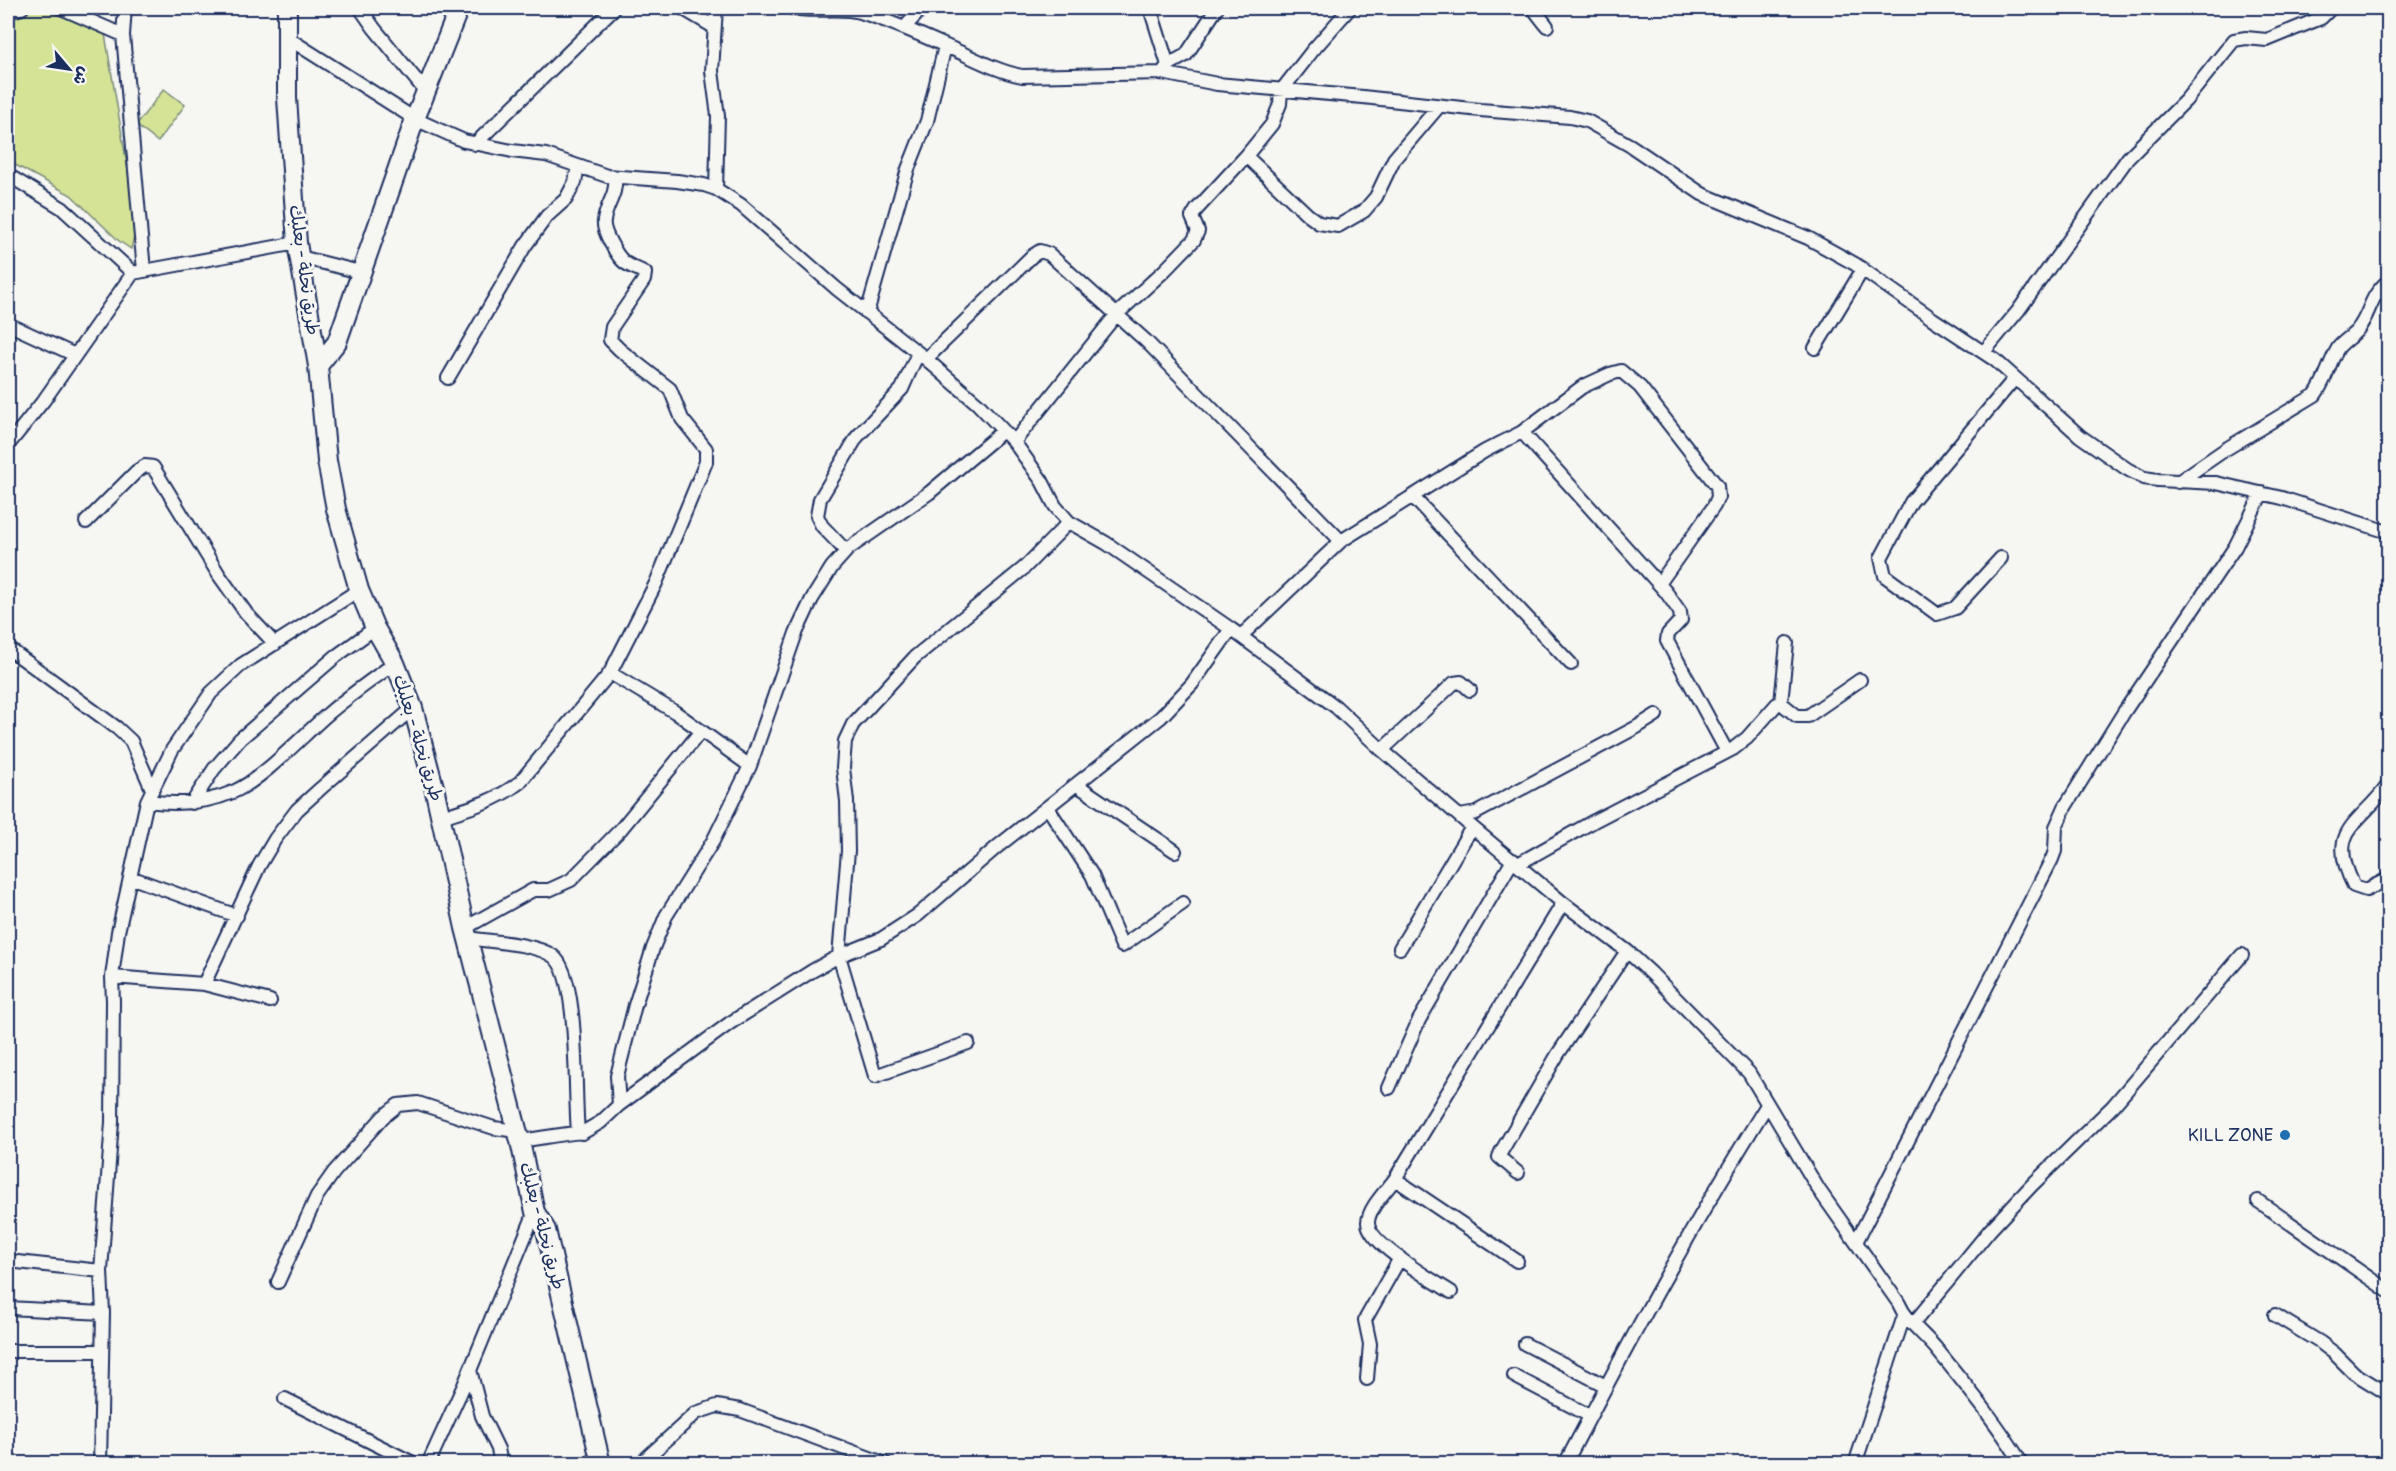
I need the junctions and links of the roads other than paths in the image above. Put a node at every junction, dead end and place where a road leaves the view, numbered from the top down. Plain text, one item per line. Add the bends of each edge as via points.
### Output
1 (22, 8) edge
2 (61, 8) edge
3 (125, 8) edge
4 (287, 8) edge
5 (360, 8) edge
6 (459, 8) edge
7 (614, 8) edge
8 (682, 8) edge
9 (716, 8) edge
10 (792, 8) edge
11 (918, 8) edge
12 (1150, 8) edge
13 (1217, 8) edge
14 (1350, 8) edge
15 (1533, 8) edge
16 (2331, 8) edge
17 (816, 9) edge
18 (8, 12) edge
19 (1546, 26) dead end
20 (714, 27) junction
21 (904, 28) junction
22 (123, 35) junction
23 (286, 37) junction
24 (945, 46) junction
25 (1165, 69) junction
26 (1281, 91) junction
27 (426, 92) junction
28 (1439, 106) junction
29 (415, 119) junction
30 (475, 144) junction
31 (1246, 156) junction
32 (578, 167) junction
33 (8, 175) edge
34 (615, 177) junction
35 (716, 189) junction
36 (298, 250) junction
37 (1863, 269) junction
38 (138, 272) junction
39 (360, 272) junction
40 (2388, 281) edge
41 (867, 313) junction
42 (1116, 315) junction
43 (8, 324) edge
44 (1815, 348) dead end
45 (1984, 352) junction
46 (75, 356) junction
47 (922, 356) junction
48 (318, 366) junction
49 (448, 378) dead end
50 (2015, 378) junction
51 (1003, 431) junction
52 (1522, 432) junction
53 (1014, 442) junction
54 (8, 445) edge
55 (2178, 482) junction
56 (2262, 493) junction
57 (1412, 496) junction
58 (86, 522) dead end
59 (1069, 522) junction
60 (2388, 532) edge
61 (1341, 541) junction
62 (846, 551) junction
63 (2001, 558) dead end
64 (1659, 584) junction
65 (359, 590) junction
66 (375, 628) junction
67 (1236, 633) junction
68 (1787, 643) dead end
69 (275, 644) junction
70 (8, 648) edge
71 (395, 663) junction
72 (1572, 664) dead end
73 (610, 673) junction
74 (1860, 680) dead end
75 (1470, 690) dead end
76 (1781, 703) junction
77 (413, 708) junction
78 (1656, 715) dead end
79 (701, 731) junction
80 (1382, 750) junction
81 (1727, 752) junction
82 (750, 766) junction
83 (1077, 785) junction
84 (2388, 785) edge
85 (152, 789) junction
86 (147, 801) junction
87 (192, 803) junction
88 (1048, 807) junction
89 (1460, 816) junction
90 (441, 817) junction
91 (1472, 827) junction
92 (1175, 851) dead end
93 (1516, 862) junction
94 (130, 877) junction
95 (2388, 879) edge
96 (1183, 903) dead end
97 (1563, 903) junction
98 (237, 916) junction
99 (466, 933) junction
100 (1400, 948) dead end
101 (1627, 951) junction
102 (2242, 955) dead end
103 (839, 956) junction
104 (112, 977) junction
105 (204, 984) junction
106 (270, 1001) dead end
107 (968, 1043) dead end
108 (1389, 1088) dead end
109 (619, 1105) junction
110 (1767, 1105) junction
111 (578, 1131) junction
112 (519, 1136) junction
113 (1518, 1173) dead end
114 (1395, 1179) junction
115 (2258, 1201) dead end
116 (535, 1212) junction
117 (1856, 1242) junction
118 (1400, 1258) junction
119 (8, 1261) edge
120 (1517, 1261) dead end
121 (101, 1270) junction
122 (278, 1282) dead end
123 (2388, 1291) edge
124 (1451, 1292) dead end
125 (8, 1308) edge
126 (103, 1313) junction
127 (2275, 1315) dead end
128 (1908, 1320) junction
129 (1525, 1344) dead end
130 (102, 1350) junction
131 (8, 1351) edge
132 (470, 1370) junction
133 (1514, 1377) dead end
134 (1367, 1379) dead end
135 (1606, 1386) junction
136 (2388, 1394) edge
137 (285, 1399) dead end
138 (1590, 1416) junction
139 (100, 1464) edge
140 (415, 1464) edge
141 (428, 1464) edge
142 (501, 1464) edge
143 (601, 1464) edge
144 (640, 1464) edge
145 (886, 1464) edge
146 (1565, 1464) edge
147 (1855, 1464) edge
148 (2022, 1464) edge

1 - 18 street
2 - 22 street
3 - 22 street
4 - 23 street, طريق نحلة - بعلبك
5 - 27 street
6 - 27 street
7 - 30 street
8 - 20 street
9 - 20 street
10 - 17 street
11 - 21 street
12 - 25 street
13 - 25 street via 1186,55
14 - 26 street
15 - 19 street
16 - 45 street via 2321,18 2267,40 2234,40 2186,100 2128,158
17 - 21 street via 858,11
20 - 35 street
21 - 24 street
22 - 38 street
23 - 29 street
23 - 36 street, طريق نحلة - بعلبك via 289,154
24 - 25 street via 1005,73 1022,76
24 - 41 street via 927,121 908,169
25 - 26 street via 1217,84
26 - 28 street
26 - 31 street via 1272,124
27 - 29 street
28 - 31 street via 1394,159 1371,204 1338,226 1319,223 1308,215
28 - 37 street via 1587,121 1702,194 1808,237
29 - 30 street
29 - 39 street
30 - 32 street via 546,155
31 - 42 street via 1192,217 1198,231 1194,240
32 - 34 street
32 - 49 street via 566,199 547,216 525,246
33 - 38 street via 63,208
34 - 35 street via 676,181
34 - 73 street via 616,189 603,220 606,235 624,262 645,273 612,327 610,339 670,389 682,419 706,448 707,456 656,583
35 - 41 street via 741,204
36 - 38 street
36 - 39 street
36 - 48 street, طريق نحلة - بعلبك
37 - 44 street
37 - 45 street
38 - 46 street
39 - 48 street via 337,342
40 - 55 street via 2368,307 2359,328 2339,346 2315,395
41 - 47 street
42 - 47 street via 1056,259 1040,251
42 - 53 street
42 - 61 street
43 - 46 street
45 - 50 street
46 - 54 street
47 - 51 street
47 - 62 street via 902,389 857,437 820,499 817,516
48 - 65 street, طريق نحلة - بعلبك via 327,461
50 - 55 street via 2080,436 2127,470 2144,478
50 - 63 street via 1911,502 1881,558 1885,576 1937,614 1955,608
51 - 53 street
51 - 62 street via 929,493
52 - 57 street
52 - 64 street
52 - 64 street via 1582,387 1610,374 1621,371 1640,387 1717,486 1713,506
53 - 59 street
55 - 56 street via 2216,483
56 - 60 street
56 - 117 street via 2235,547 2061,812 2052,859
57 - 61 street
57 - 72 street
58 - 69 street via 137,471 153,467 219,575
59 - 67 street
59 - 103 street via 1024,568 915,657 853,724 843,754 848,851
61 - 67 street
62 - 82 street via 812,599 796,633
64 - 81 street via 1682,615 1667,641
65 - 66 street, طريق نحلة - بعلبك
65 - 69 street
66 - 71 street, طريق نحلة - بعلبك
66 - 87 street via 335,657 240,739
67 - 80 street via 1336,706
67 - 83 street via 1178,701
68 - 76 street
69 - 85 street via 241,665 211,693 176,742
70 - 85 street via 117,728 130,741
71 - 77 street, طريق نحلة - بعلبك
71 - 87 street via 330,712 247,785
73 - 79 street
73 - 90 street via 520,782 492,801
74 - 76 street via 1808,717 1797,716
75 - 80 street via 1461,682 1454,683
76 - 81 street via 1747,738
77 - 90 street, طريق نحلة - بعلبك
77 - 98 street via 297,810 259,866
78 - 89 street via 1476,813
79 - 82 street
79 - 99 street via 621,830 571,880 549,890 533,890
80 - 89 street
81 - 93 street
82 - 109 street via 713,841 666,916 653,948 617,1076
83 - 88 street
83 - 92 street
84 - 95 street via 2348,830 2341,850 2354,885 2367,890
85 - 86 street
86 - 87 street
86 - 94 street
88 - 96 street via 1092,875 1122,946
88 - 103 street via 900,928
89 - 91 street
90 - 99 street, طريق نحلة - بعلبك
91 - 93 street
91 - 100 street
93 - 97 street
93 - 108 street via 1419,1020
94 - 98 street
94 - 104 street
97 - 101 street
97 - 114 street
98 - 105 street
99 - 111 street via 546,952 562,967 576,1054
99 - 112 street, طريق نحلة - بعلبك
101 - 110 street via 1749,1073
101 - 113 street via 1558,1054 1501,1152 1501,1161
102 - 128 street via 2113,1106 2032,1185
103 - 107 street via 875,1076
103 - 109 street via 730,1023
104 - 105 street
104 - 121 street via 112,1122
105 - 106 street
109 - 111 street via 593,1128
110 - 117 street
110 - 135 street
111 - 112 street via 556,1137
112 - 116 street, طريق نحلة - بعلبك
112 - 122 street via 418,1103 398,1105 334,1172 317,1196
114 - 118 street via 1368,1223 1375,1238
114 - 120 street
115 - 123 street
116 - 132 street
116 - 143 street, طريق نحلة - بعلبك via 546,1230
117 - 128 street
118 - 124 street
118 - 134 street via 1365,1320 1370,1344
119 - 121 street
121 - 126 street
125 - 126 street
126 - 130 street
127 - 136 street
128 - 147 street
128 - 148 street via 1938,1350 1995,1421
129 - 135 street
130 - 131 street
130 - 139 street
132 - 141 street
132 - 142 street via 482,1416
133 - 138 street
135 - 138 street
137 - 140 street
138 - 146 street
144 - 145 street via 696,1413 717,1406 740,1410

